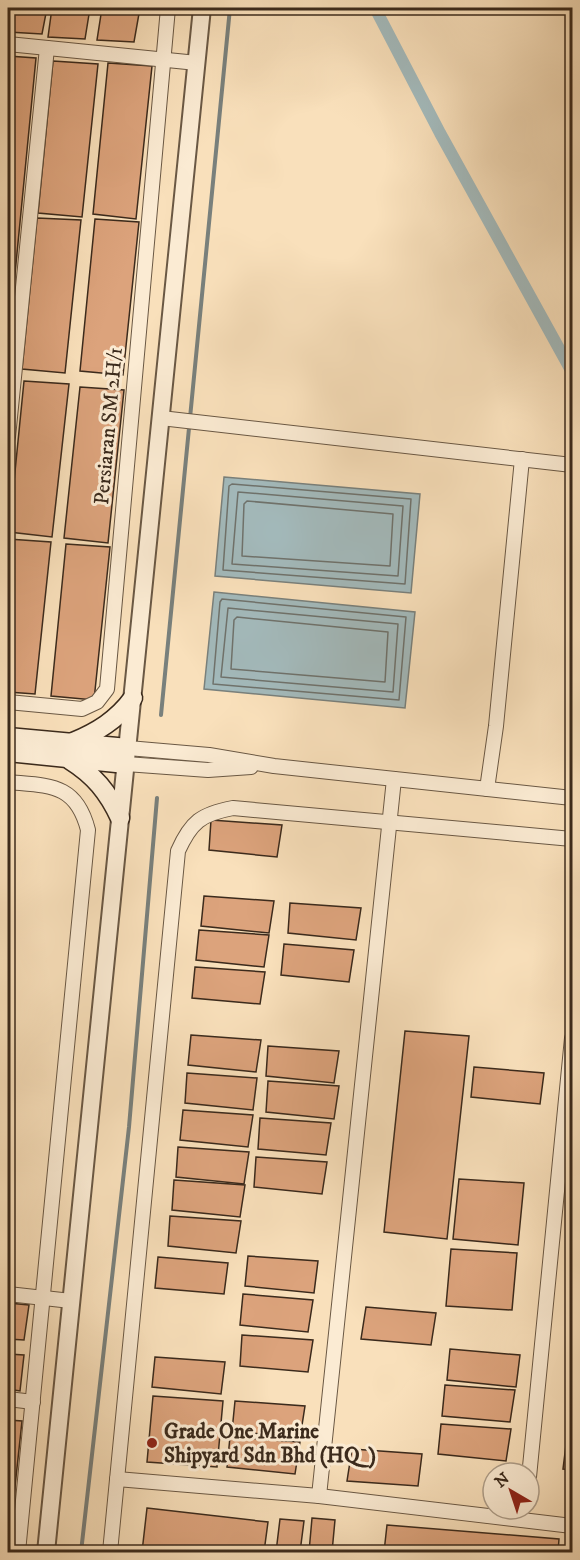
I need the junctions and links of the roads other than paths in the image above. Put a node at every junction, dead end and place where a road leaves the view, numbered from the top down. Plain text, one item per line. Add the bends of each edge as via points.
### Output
1 (168, 8) edge
2 (202, 8) edge
3 (8, 44) edge
4 (47, 48) junction
5 (163, 59) junction
6 (197, 63) junction
7 (13, 339) edge
8 (161, 418) junction
9 (8, 437) edge
10 (522, 459) junction
11 (573, 465) edge
12 (133, 698) junction
13 (8, 702) edge
14 (8, 737) edge
15 (69, 750) junction
16 (8, 752) edge
17 (127, 756) junction
18 (394, 779) junction
19 (8, 782) edge
20 (487, 789) junction
21 (573, 798) edge
22 (120, 818) junction
23 (389, 823) junction
24 (573, 839) edge
25 (573, 1038) edge
26 (8, 1294) edge
27 (43, 1298) junction
28 (71, 1301) junction
29 (8, 1399) edge
30 (33, 1402) junction
31 (531, 1461) edge
32 (117, 1479) junction
33 (319, 1496) junction
34 (481, 1511) edge
35 (541, 1519) edge
36 (573, 1526) edge
37 (18, 1552) edge
38 (46, 1552) edge
39 (110, 1552) edge

1 - 5 street, Persiaran SM 2H/1
2 - 6 street
3 - 4 street
4 - 5 street
4 - 7 street
5 - 6 street
5 - 13 street, Persiaran SM 2H/1 via 107,689 97,702 82,709
6 - 8 street
7 - 9 street
8 - 10 street
8 - 12 street
10 - 11 street
10 - 20 street
12 - 15 main road via 121,714
12 - 17 street
14 - 15 main road
15 - 16 main road
15 - 17 main road
15 - 22 main road via 103,786
17 - 18 street via 208,770 274,766
17 - 22 street
18 - 20 street
18 - 23 street
19 - 27 street via 55,787 72,796 84,813 88,830
20 - 21 street
22 - 28 street
23 - 24 street
23 - 32 street via 233,808 200,818 186,833 178,851
23 - 33 street
25 - 31 street
26 - 27 street
27 - 28 street
27 - 30 street
28 - 38 street
29 - 30 street
30 - 37 street
32 - 33 street
32 - 39 street
33 - 34 street
35 - 36 street

